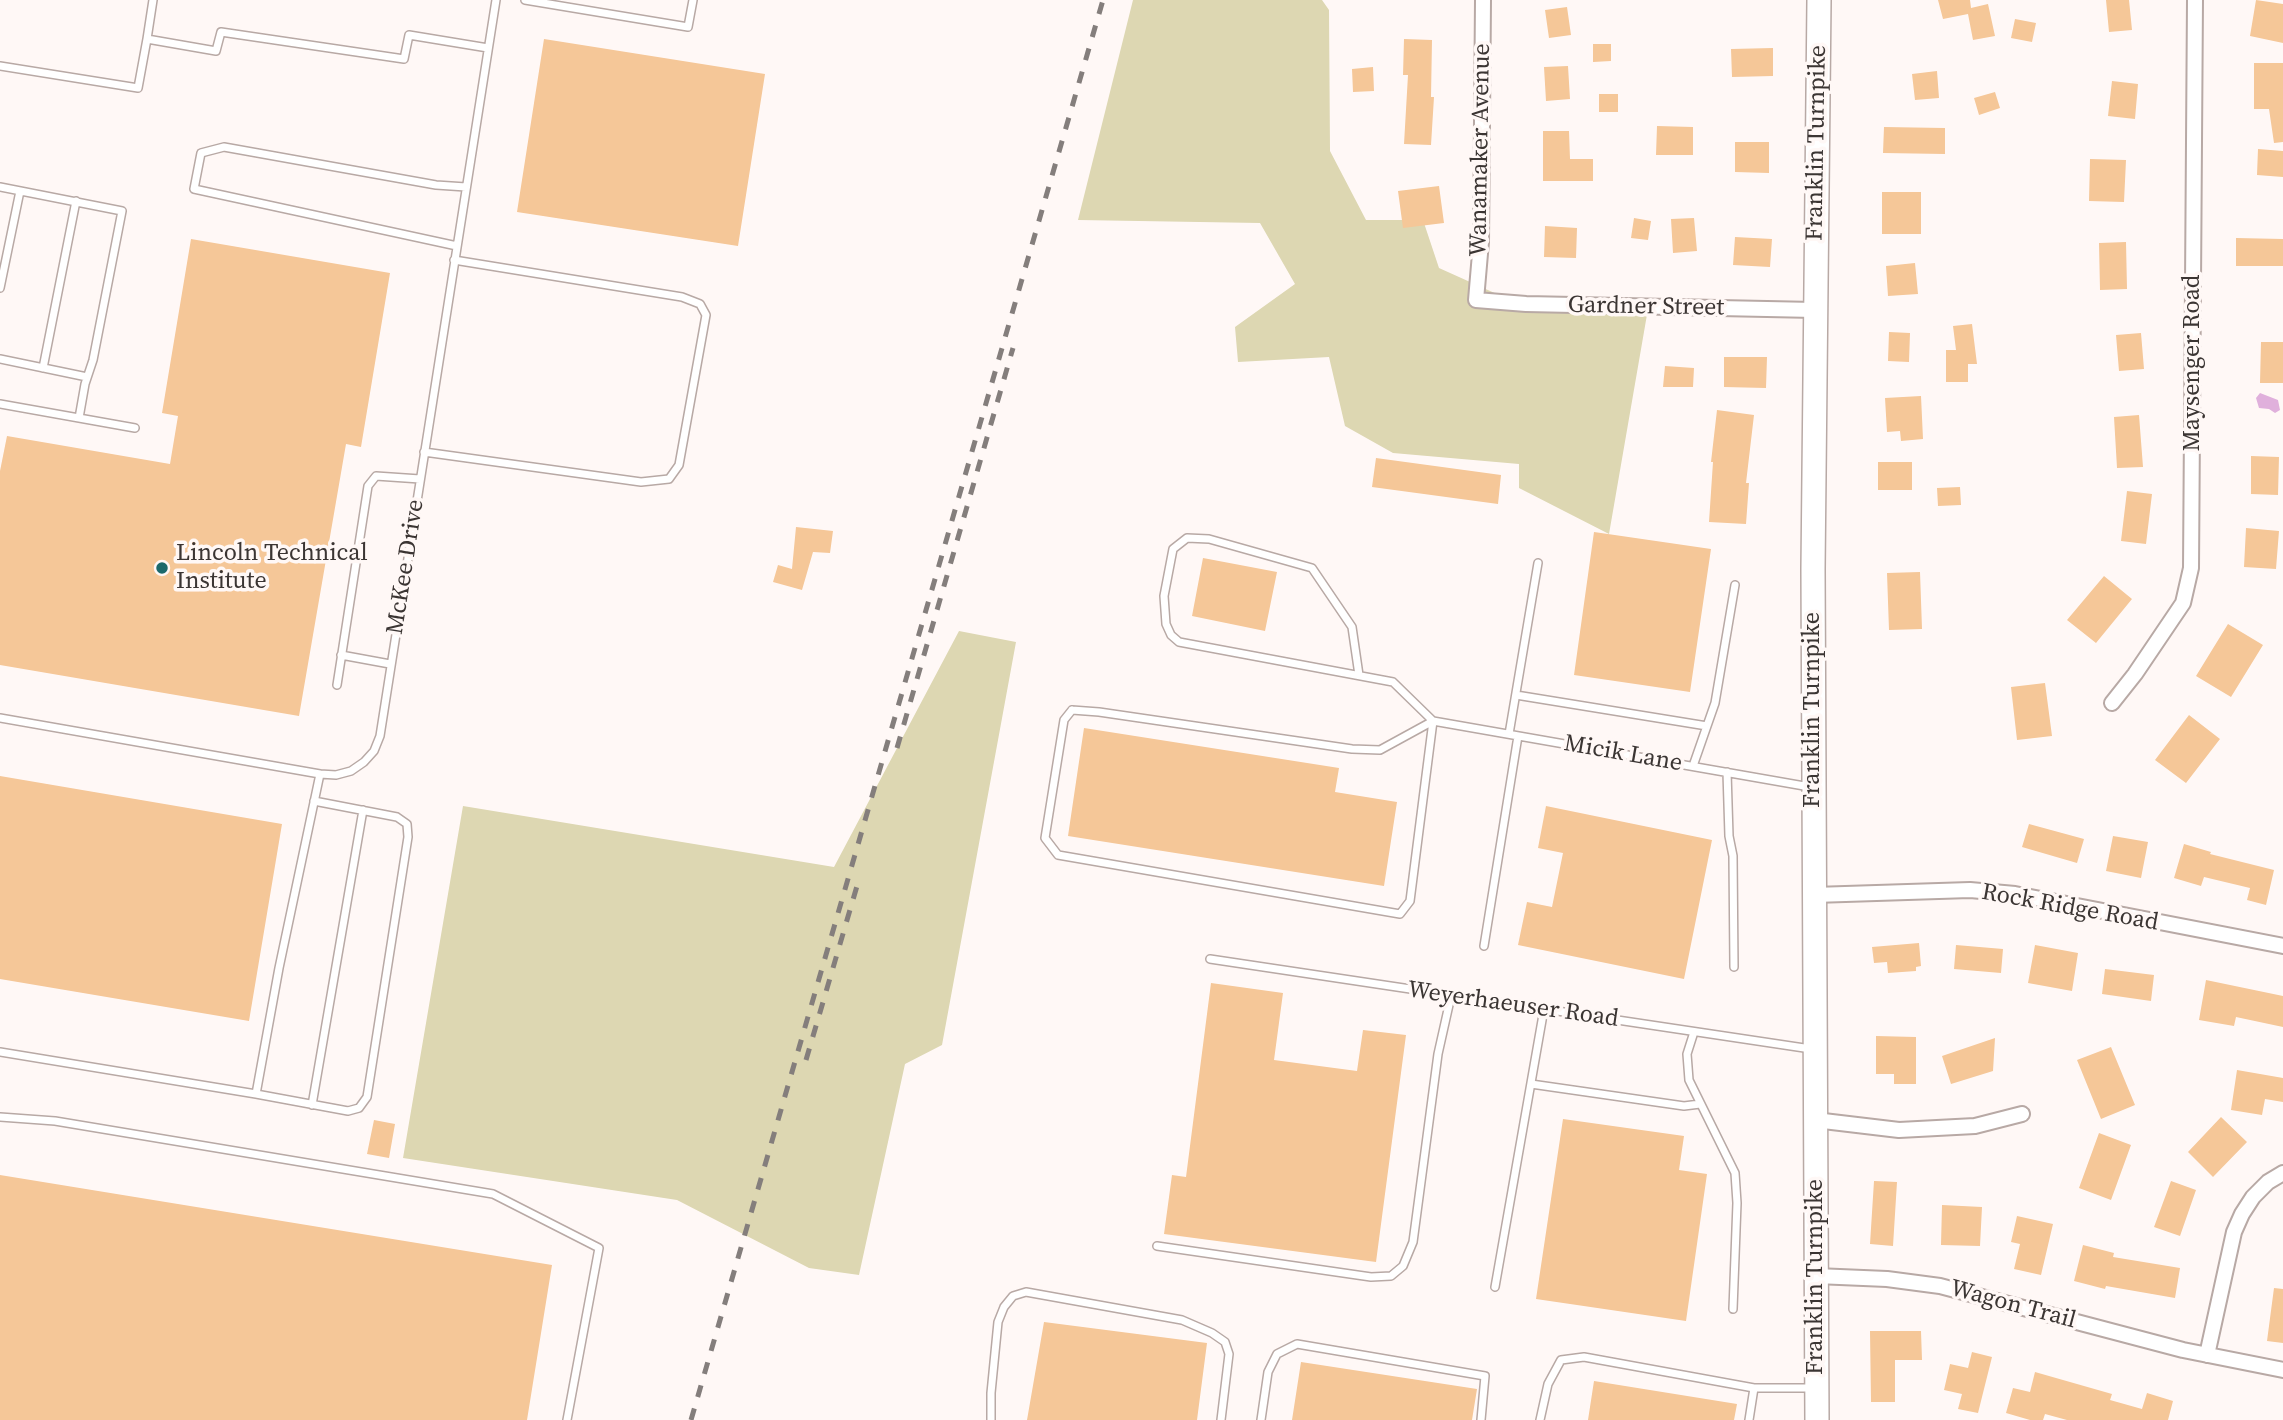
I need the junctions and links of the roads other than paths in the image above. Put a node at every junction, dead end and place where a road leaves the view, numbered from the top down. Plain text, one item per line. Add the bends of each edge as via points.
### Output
1 (153, 0) edge
2 (496, 0) edge
3 (525, 0) edge
4 (693, 0) edge
5 (1483, 0) edge
6 (1819, 0) edge
7 (2195, 0) edge
8 (147, 39) junction
9 (488, 48) junction
10 (0, 66) edge
11 (0, 187) edge
12 (466, 187) junction
13 (20, 191) junction
14 (76, 201) junction
15 (457, 246) junction
16 (454, 260) junction
17 (0, 288) edge
18 (1476, 300) joint
19 (1815, 310) junction
20 (0, 359) edge
21 (43, 368) junction
22 (87, 377) junction
23 (0, 404) edge
24 (79, 418) junction
25 (135, 428) dead end
26 (424, 452) junction
27 (419, 479) junction
28 (1538, 563) dead end
29 (1734, 585) dead end
30 (341, 655) junction
31 (390, 664) junction
32 (1359, 675) junction
33 (337, 685) dead end
34 (1516, 695) junction
35 (2112, 703) dead end
36 (0, 718) edge
37 (1433, 721) junction
38 (1707, 726) junction
39 (1509, 734) junction
40 (1518, 736) junction
41 (1693, 766) junction
42 (1727, 772) junction
43 (320, 774) junction
44 (1814, 787) junction
45 (314, 801) junction
46 (363, 810) junction
47 (1814, 895) junction
48 (1484, 946) dead end
49 (2283, 946) edge
50 (1210, 959) dead end
51 (1734, 967) dead end
52 (1451, 996) junction
53 (1544, 1009) junction
54 (1694, 1032) junction
55 (1815, 1050) junction
56 (0, 1052) edge
57 (1531, 1084) junction
58 (256, 1094) junction
59 (1700, 1104) junction
60 (312, 1105) junction
61 (2022, 1114) dead end
62 (0, 1117) edge
63 (1815, 1120) junction
64 (2283, 1173) edge
65 (1157, 1245) dead end
66 (1816, 1276) junction
67 (1495, 1287) dead end
68 (1733, 1308) dead end
69 (2207, 1355) junction
70 (2283, 1370) edge
71 (1754, 1388) junction
72 (1817, 1388) junction
73 (567, 1420) edge
74 (991, 1420) edge
75 (1221, 1420) edge
76 (1261, 1420) edge
77 (1481, 1420) edge
78 (1540, 1420) edge
79 (1749, 1420) edge
80 (1817, 1420) edge

1 - 8 lane
2 - 9 lane, McKee Drive
3 - 4 lane via 688,27
5 - 18 street, Wanamaker Avenue via 1481,242
6 - 19 main road, Franklin Turnpike
7 - 35 street, Maysenger Road via 2192,568 2183,603
8 - 9 lane via 216,51 221,32 404,60 409,35
8 - 10 lane via 138,88
9 - 12 lane, McKee Drive
11 - 13 lane
12 - 15 lane, McKee Drive
12 - 15 lane via 224,147 201,153 194,189
13 - 14 lane
13 - 17 lane
14 - 21 lane
14 - 22 lane via 122,211
15 - 16 lane, McKee Drive
16 - 26 lane, McKee Drive
16 - 26 lane via 682,297 700,304 706,315 679,465 670,480 641,482
18 - 19 street, Gardner Street
19 - 44 main road, Franklin Turnpike
20 - 21 lane
21 - 22 lane
22 - 24 lane
23 - 24 lane
24 - 25 lane
26 - 27 lane, McKee Drive
27 - 30 lane via 376,476 368,486
27 - 31 lane, McKee Drive
28 - 34 lane
29 - 38 lane via 1715,703
30 - 31 lane
30 - 33 lane
31 - 43 lane, McKee Drive via 374,751 351,771
32 - 32 lane via 1179,642 1171,635 1165,614 1173,548 1187,538 1209,538 1312,568 1352,627
32 - 37 lane via 1393,682
34 - 38 lane
34 - 39 lane
36 - 43 lane, McKee Drive
37 - 37 lane via 1410,901 1400,914 1058,855 1045,838 1064,720 1072,710 1380,750
37 - 39 lane, Micik Lane
38 - 41 lane
39 - 40 lane, Micik Lane
40 - 41 lane, Micik Lane
40 - 48 lane
41 - 42 lane, Micik Lane
42 - 44 lane, Micik Lane
42 - 51 lane
43 - 45 lane
44 - 47 main road, Franklin Turnpike
45 - 46 lane
45 - 58 lane
46 - 60 lane
46 - 60 lane via 397,817 407,824 408,837 367,1097 359,1108 348,1111
47 - 49 street, Rock Ridge Road via 1970,890 2015,894
47 - 55 main road, Franklin Turnpike
50 - 52 lane, Weyerhaeuser Road
52 - 53 lane, Weyerhaeuser Road
52 - 65 lane via 1438,1054 1413,1242 1403,1266 1391,1276 1371,1277
53 - 54 lane, Weyerhaeuser Road
53 - 57 lane
54 - 55 lane, Weyerhaeuser Road
54 - 59 lane via 1687,1054 1689,1080
55 - 63 main road, Franklin Turnpike
56 - 58 lane
57 - 59 lane via 1684,1107
57 - 67 lane
58 - 60 lane
59 - 68 lane via 1735,1173
61 - 63 street via 1975,1126 1899,1130
62 - 73 lane via 55,1121 493,1194 599,1248
63 - 66 main road, Franklin Turnpike
64 - 69 street via 2253,1197 2238,1223
66 - 69 street, Wagon Trail via 1940,1286
66 - 72 main road, Franklin Turnpike
69 - 70 street, Wagon Trail
71 - 72 lane
71 - 78 lane via 1584,1357 1560,1360 1548,1384
71 - 79 lane
72 - 80 main road, Franklin Turnpike
74 - 75 lane via 998,1322 1013,1296 1026,1292 1182,1320 1212,1333 1225,1342 1229,1354
76 - 77 lane via 1268,1372 1277,1354 1297,1344 1485,1376

